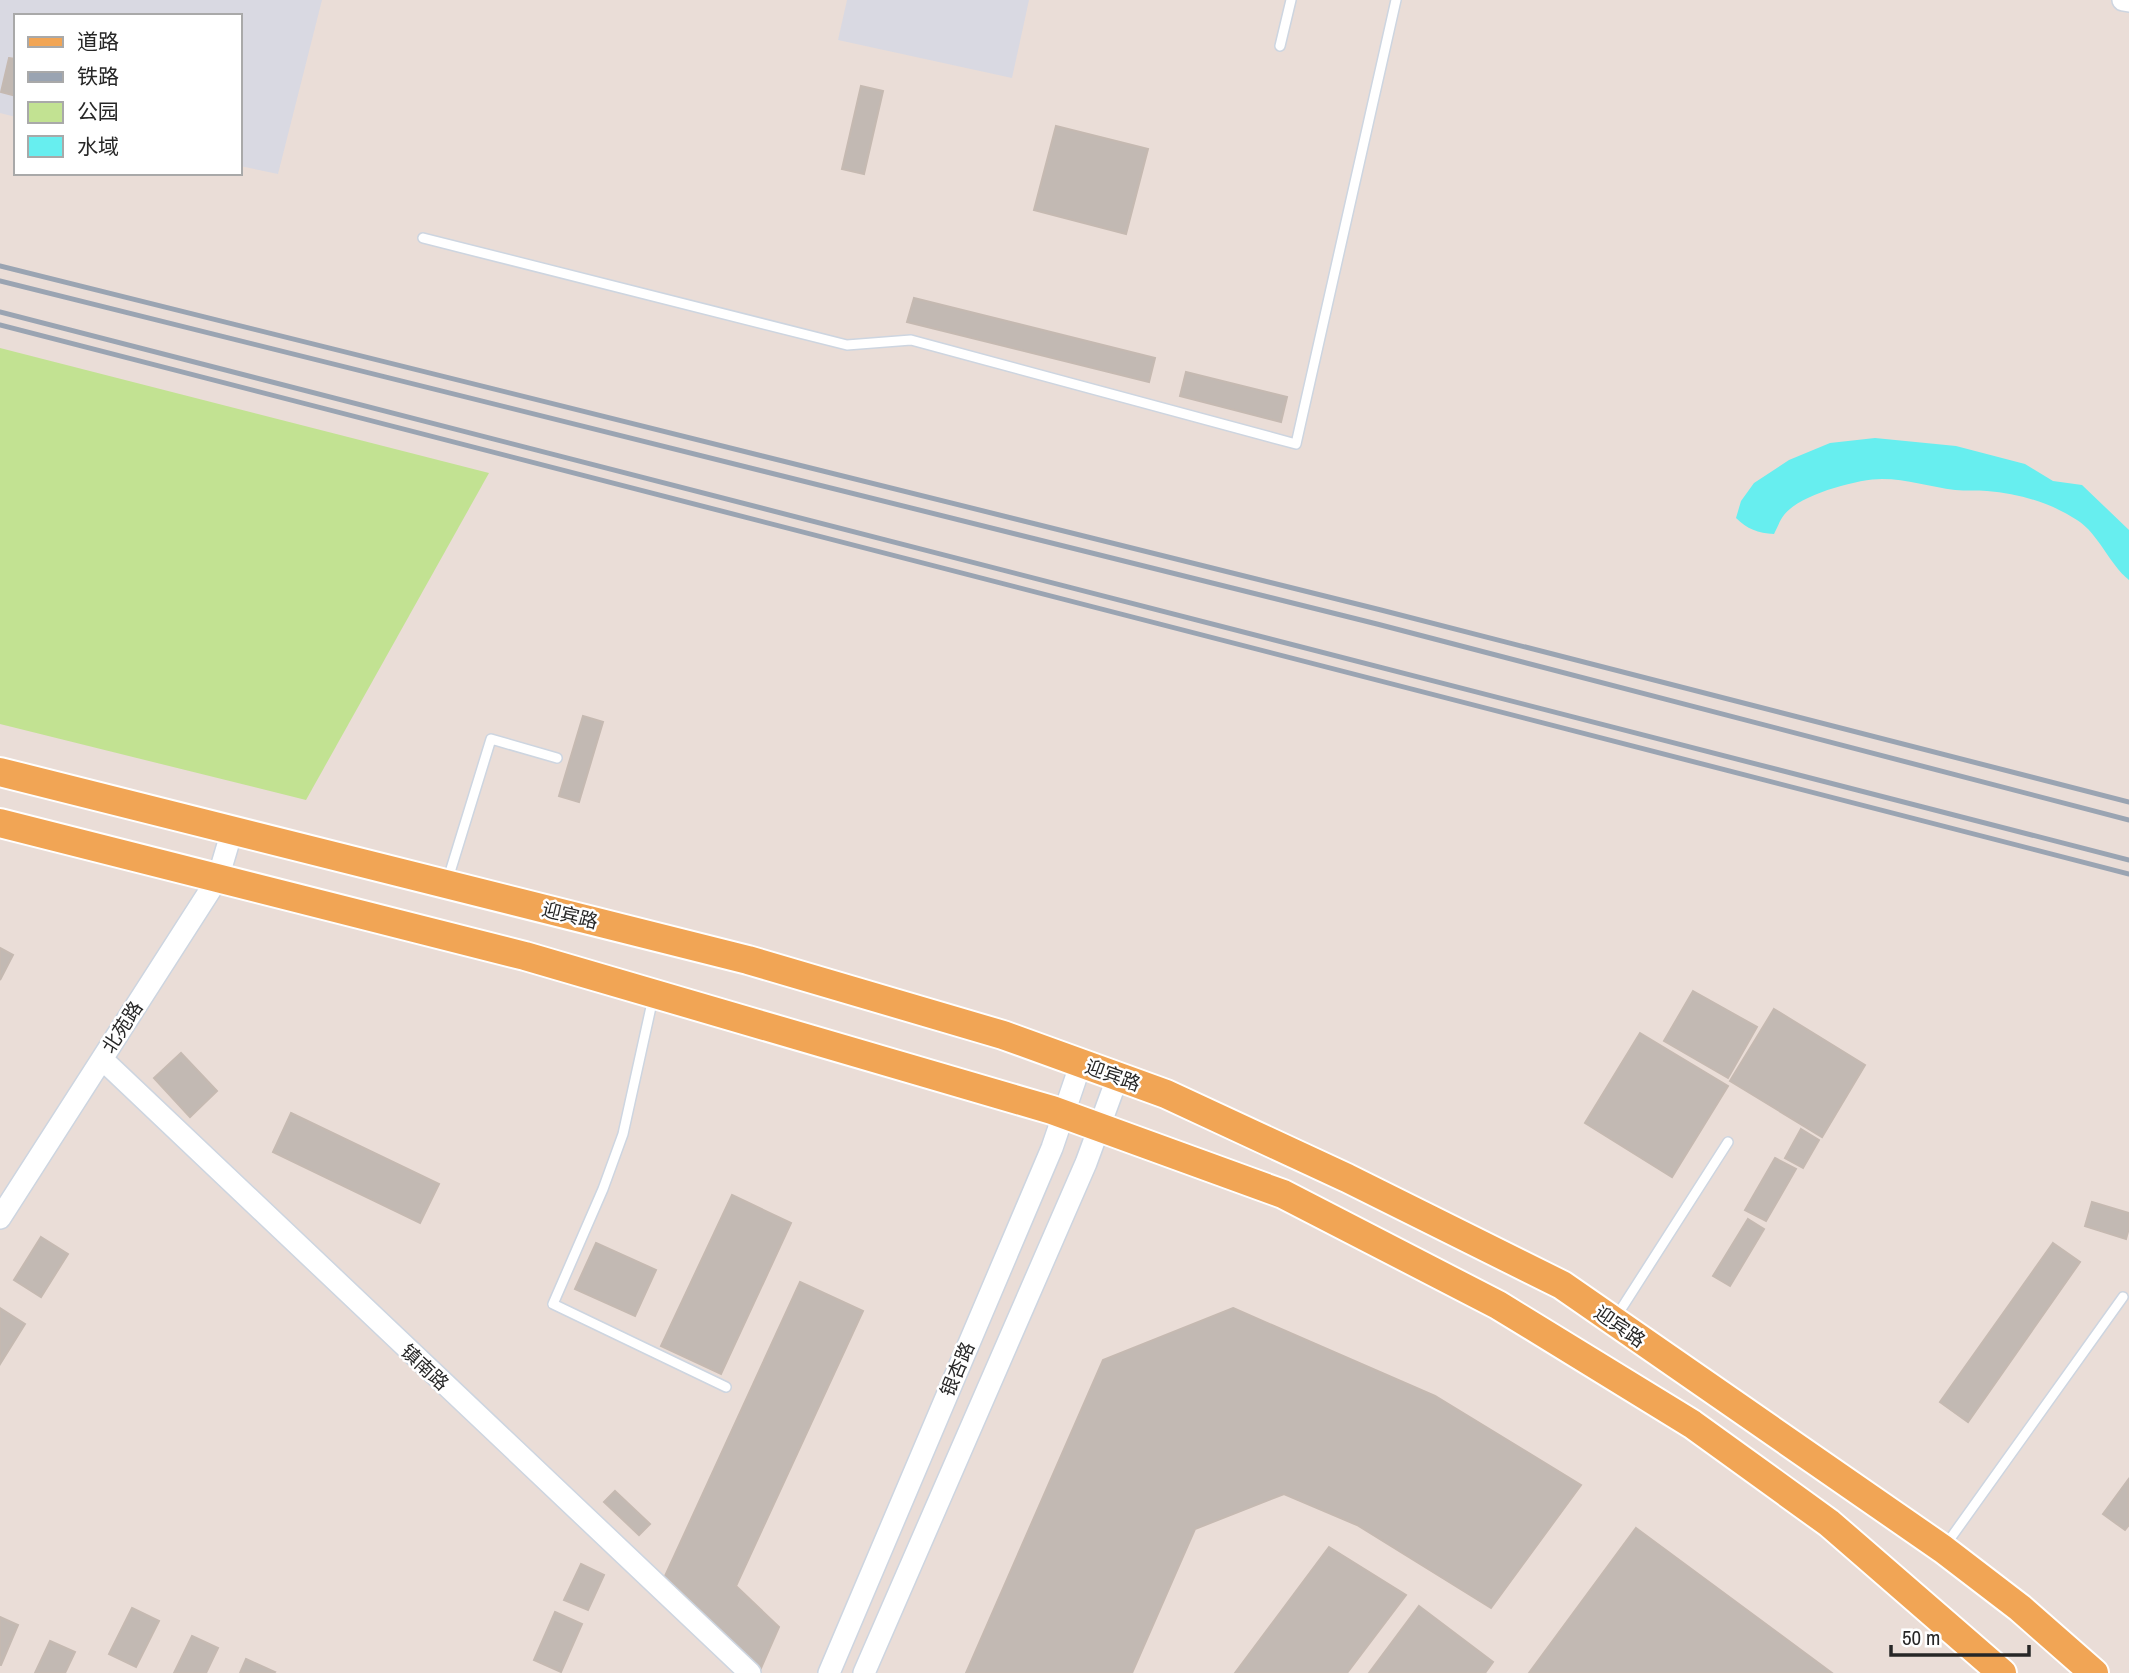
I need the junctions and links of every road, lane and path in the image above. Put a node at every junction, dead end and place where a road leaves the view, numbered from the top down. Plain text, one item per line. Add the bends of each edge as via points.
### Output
1 (1291, 0) edge
2 (1396, 0) edge
3 (2123, 0) edge
4 (2129, 1) edge
5 (1280, 46) dead end
6 (423, 238) dead end
7 (557, 758) dead end
8 (0, 772) edge
9 (0, 822) edge
10 (232, 831) junction
11 (218, 878) junction
12 (447, 884) junction
13 (654, 994) junction
14 (102, 1059) junction
15 (1081, 1063) junction
16 (1118, 1076) junction
17 (1063, 1114) junction
18 (1099, 1127) junction
19 (1728, 1142) dead end
20 (0, 1218) edge
21 (2123, 1297) dead end
22 (1613, 1321) junction
23 (726, 1387) dead end
24 (1943, 1549) junction
25 (750, 1673) edge
26 (829, 1673) edge
27 (864, 1673) edge
28 (2002, 1673) edge
29 (2094, 1673) edge

1 - 5 lane
2 - 6 lane via 1296,444 911,340 847,345
3 - 4 street
7 - 12 lane via 491,739
8 - 10 main road, 迎宾路
9 - 11 main road
10 - 11 street, 北苑路
10 - 12 main road, 迎宾路
11 - 13 main road via 525,956
11 - 14 street, 北苑路
12 - 15 main road, 迎宾路 via 748,960 1003,1035
13 - 17 main road
13 - 23 lane via 623,1134 553,1304
14 - 20 street, 北苑路
14 - 25 street, 镇南路
15 - 16 main road, 迎宾路
15 - 17 street, 银杏路
16 - 18 street, 银杏路
16 - 22 main road, 迎宾路 via 1348,1178 1562,1286
17 - 18 main road
17 - 26 street, 银杏路
18 - 27 street, 银杏路
18 - 28 main road via 1283,1195 1498,1305 1692,1424 1829,1523
19 - 22 lane
21 - 24 lane
22 - 24 main road, 迎宾路
24 - 29 main road, 迎宾路

